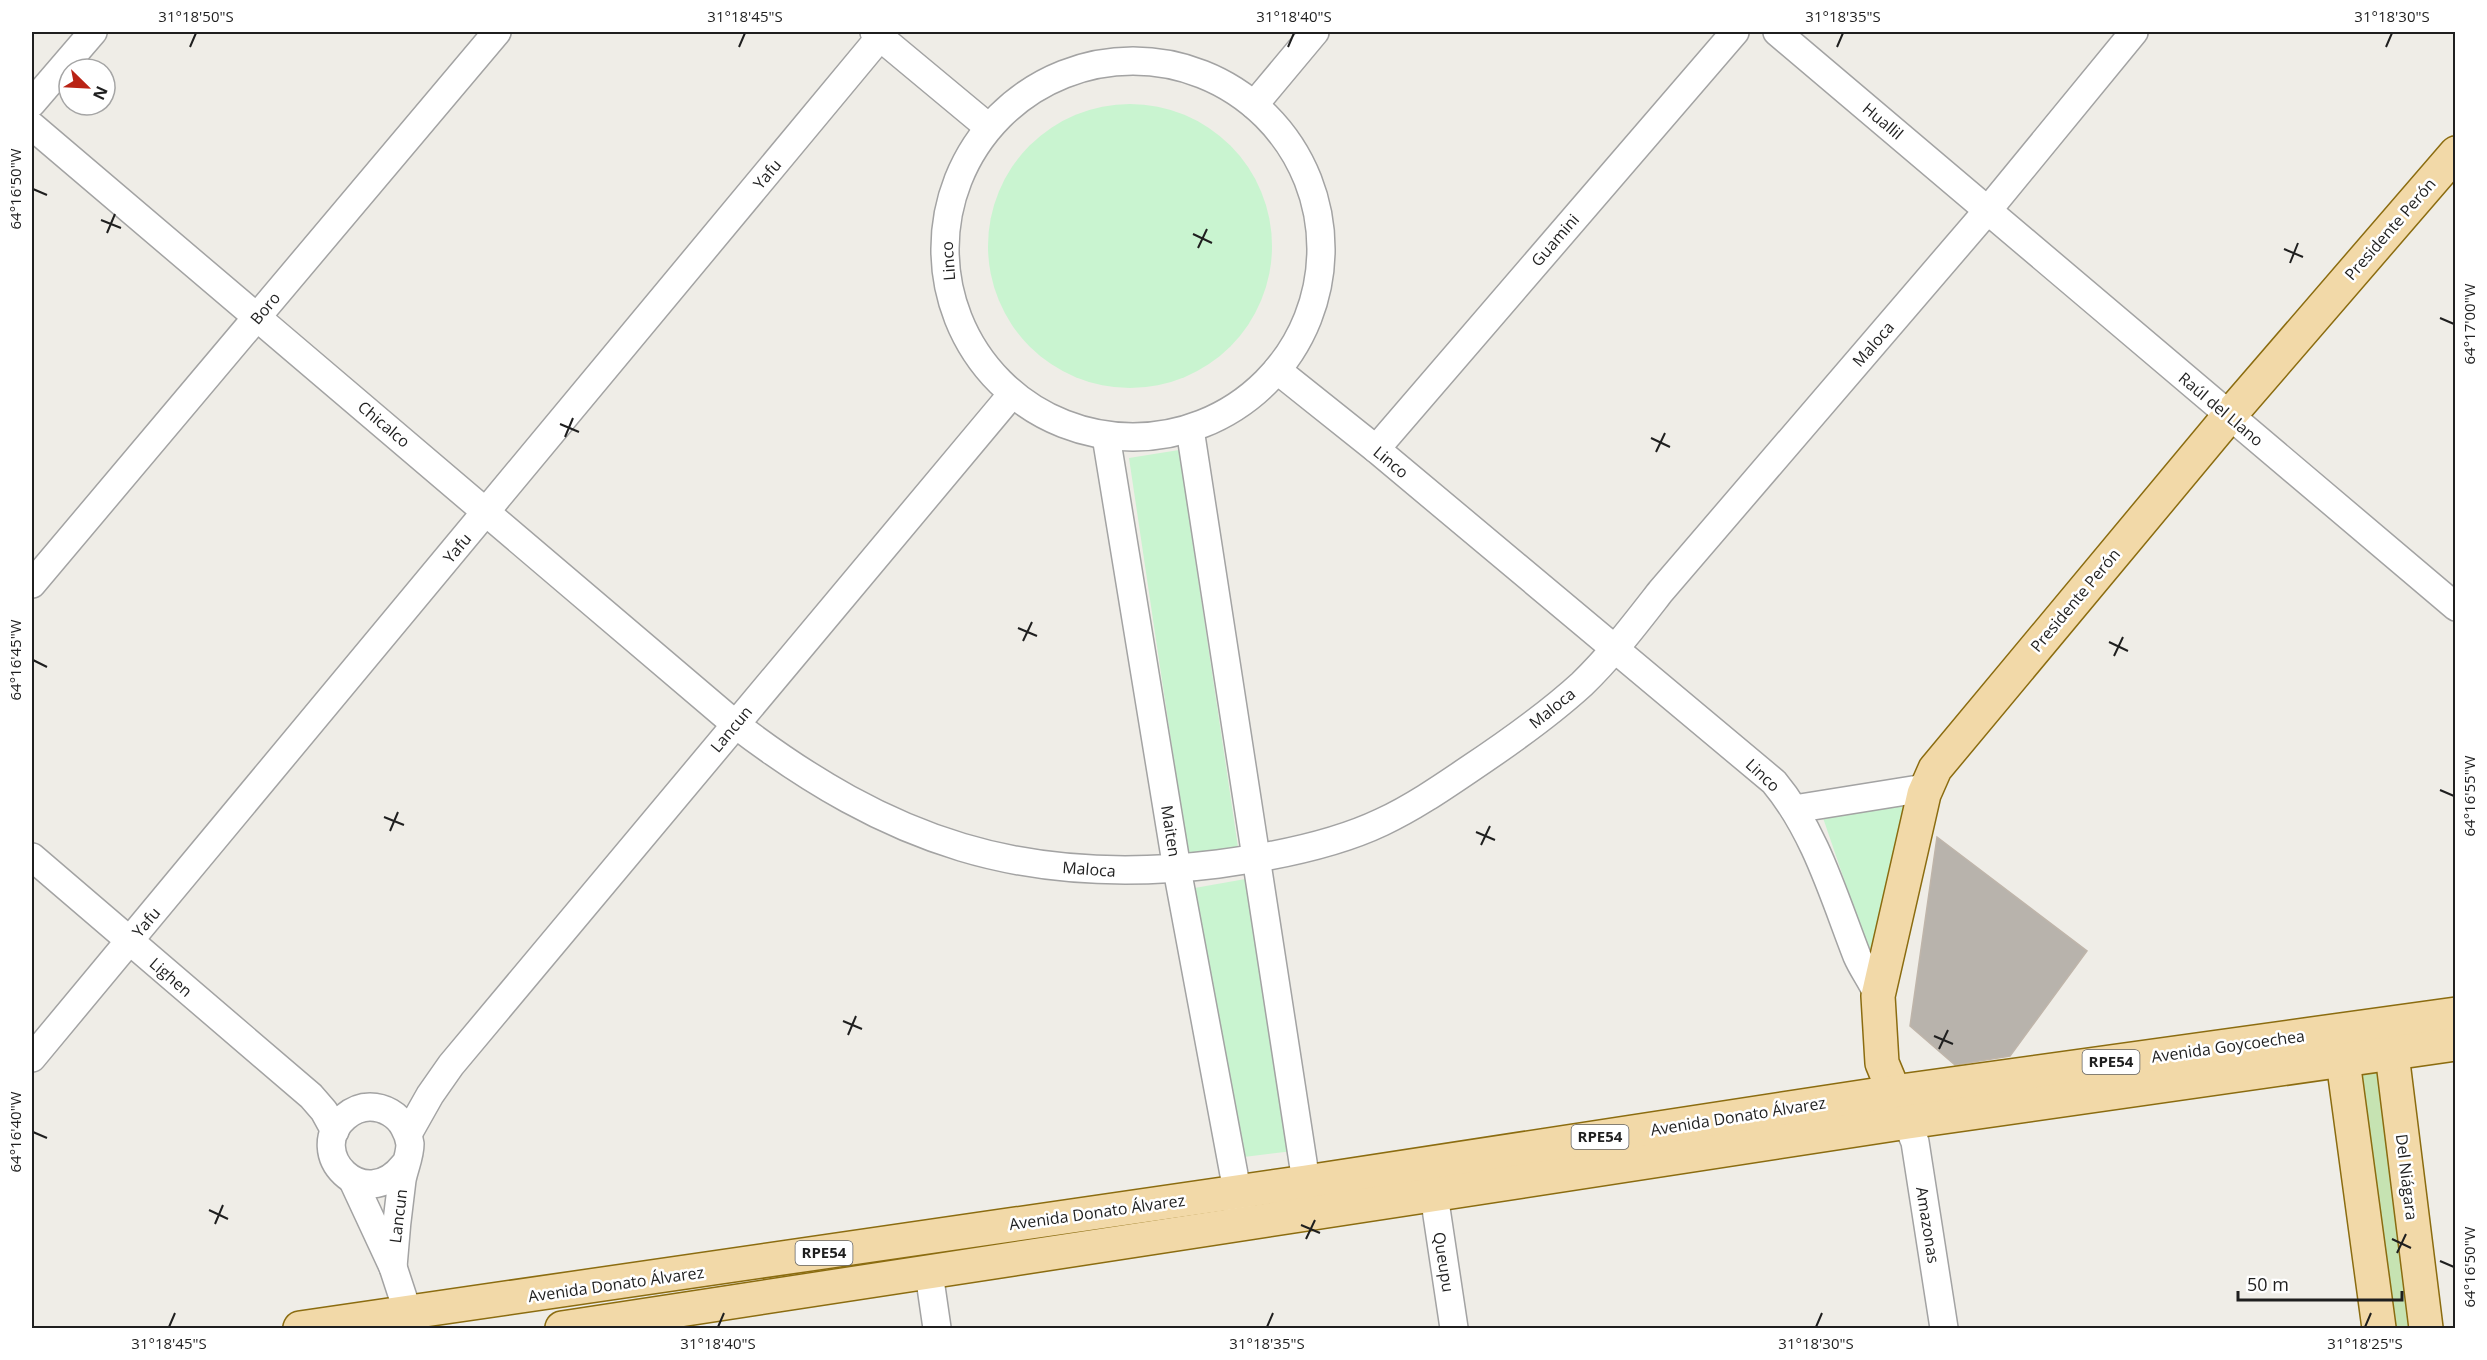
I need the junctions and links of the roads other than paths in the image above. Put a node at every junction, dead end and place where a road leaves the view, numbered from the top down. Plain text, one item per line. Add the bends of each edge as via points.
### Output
1 (93, 32) edge
2 (497, 32) edge
3 (1315, 32) edge
4 (1735, 32) edge
5 (1778, 32) edge
6 (2134, 32) edge
7 (877, 34) edge
8 (32, 103) edge
9 (1254, 105) junction
10 (32, 126) edge
11 (987, 126) junction
12 (2456, 153) edge
13 (1988, 210) junction
14 (257, 317) junction
15 (1277, 370) junction
16 (1012, 394) junction
17 (2229, 416) junction
18 (1190, 429) junction
19 (1106, 436) junction
20 (1376, 449) junction
21 (487, 511) junction
22 (32, 584) edge
23 (2456, 607) edge
24 (1615, 648) junction
25 (735, 724) junction
26 (1925, 788) junction
27 (1794, 809) junction
28 (32, 857) edge
29 (1256, 859) junction
30 (1178, 869) junction
31 (130, 941) junction
32 (1878, 996) junction
33 (2456, 1014) edge
34 (2364, 1043) junction
35 (2456, 1044) edge
36 (32, 1058) edge
37 (451, 1065) junction
38 (1894, 1092) junction
39 (311, 1096) junction
40 (371, 1108) junction
41 (1908, 1122) junction
42 (335, 1131) junction
43 (408, 1134) junction
44 (405, 1165) junction
45 (353, 1181) junction
46 (1306, 1182) junction
47 (1238, 1191) junction
48 (1434, 1195) junction
49 (1312, 1214) junction
50 (1242, 1225) junction
51 (393, 1267) junction
52 (929, 1273) junction
53 (411, 1321) edge
54 (300, 1329) edge
55 (562, 1329) edge
56 (937, 1329) edge
57 (1454, 1329) edge
58 (1944, 1329) edge
59 (2379, 1329) edge
60 (2426, 1329) edge

1 - 8 street
2 - 14 street, Boro
3 - 9 street
4 - 20 street, Guamini
5 - 13 street, Huallil
6 - 13 street, Maloca
7 - 11 street
7 - 21 street, Yafu
9 - 11 street, Linco via 1212,78 1164,63 1114,61 1065,73 1021,98
9 - 15 street, Linco via 1283,136 1305,172 1318,213 1321,256 1314,298 1299,338
10 - 14 street, Chicalco
11 - 16 street, Linco via 960,174 946,221 945,269 956,316 979,359
12 - 17 main road, Presidente Perón
13 - 17 street, Raúl del Llano
13 - 24 street, Maloca
14 - 21 street, Chicalco
14 - 22 street, Boro
15 - 18 street, Linco via 1250,396
15 - 20 street, Linco
16 - 19 street, Linco via 1051,419
16 - 25 street, Lancun
17 - 23 street, Raúl del Llano
17 - 26 main road, Presidente Perón via 1953,746
18 - 19 street, Linco via 1148,437
18 - 29 street
19 - 30 street, Maiten
20 - 24 street, Linco
21 - 25 street, Chicalco
21 - 31 street, Yafu
24 - 27 street, Linco via 1774,782
24 - 29 street, Maloca via 1582,684 1548,711 1417,804 1346,837
25 - 30 street, Maloca via 772,753 867,809 924,836 972,852 1095,871
25 - 37 street, Lancun
26 - 27 street
26 - 32 main road, Presidente Perón
27 - 32 street, Linco
28 - 31 street, Lighen
29 - 30 street, Maloca
29 - 46 street
30 - 47 street, Maiten
31 - 36 street, Yafu
31 - 39 street, Lighen
32 - 38 main road, Presidente Perón via 1882,1063
33 - 34 main road, Avenida Goycoechea / RPE54
34 - 35 main road, Avenida Goycoechea / RPE54
34 - 38 main road, Avenida Goycoechea / RPE54
34 - 41 main road, Avenida Goycoechea / RPE54
34 - 59 main road
34 - 60 main road, Del Niágara
37 - 40 street, Lancun via 402,1101
37 - 43 street, Lancun
38 - 41 street, Presidente Perón
38 - 46 main road, Avenida Donato Álvarez / RPE54
39 - 40 street, Lighen via 333,1104
39 - 42 street, Lighen
40 - 42 street, Lancun via 350,1113
40 - 43 street via 393,1114
41 - 48 main road, Avenida Donato Álvarez / RPE54
41 - 58 street, Amazonas via 1915,1142
42 - 45 street, Lancun via 333,1154 337,1165
43 - 44 street, Lancun
44 - 45 street, Lancun via 388,1181
44 - 51 street, Lancun
45 - 51 street, Lancun
46 - 47 main road, Avenida Donato Álvarez / RPE54
46 - 49 street
47 - 50 street, Maiten
47 - 53 main road, Avenida Donato Álvarez / RPE54
48 - 49 main road, Avenida Donato Álvarez / RPE54
48 - 57 street, Queupu
49 - 50 main road, Avenida Donato Álvarez / RPE54
50 - 52 main road, Avenida Donato Álvarez / RPE54
51 - 53 street, Lancun
52 - 55 main road, Avenida Donato Álvarez / RPE54
52 - 56 street
53 - 54 main road, Avenida Donato Álvarez / RPE54

